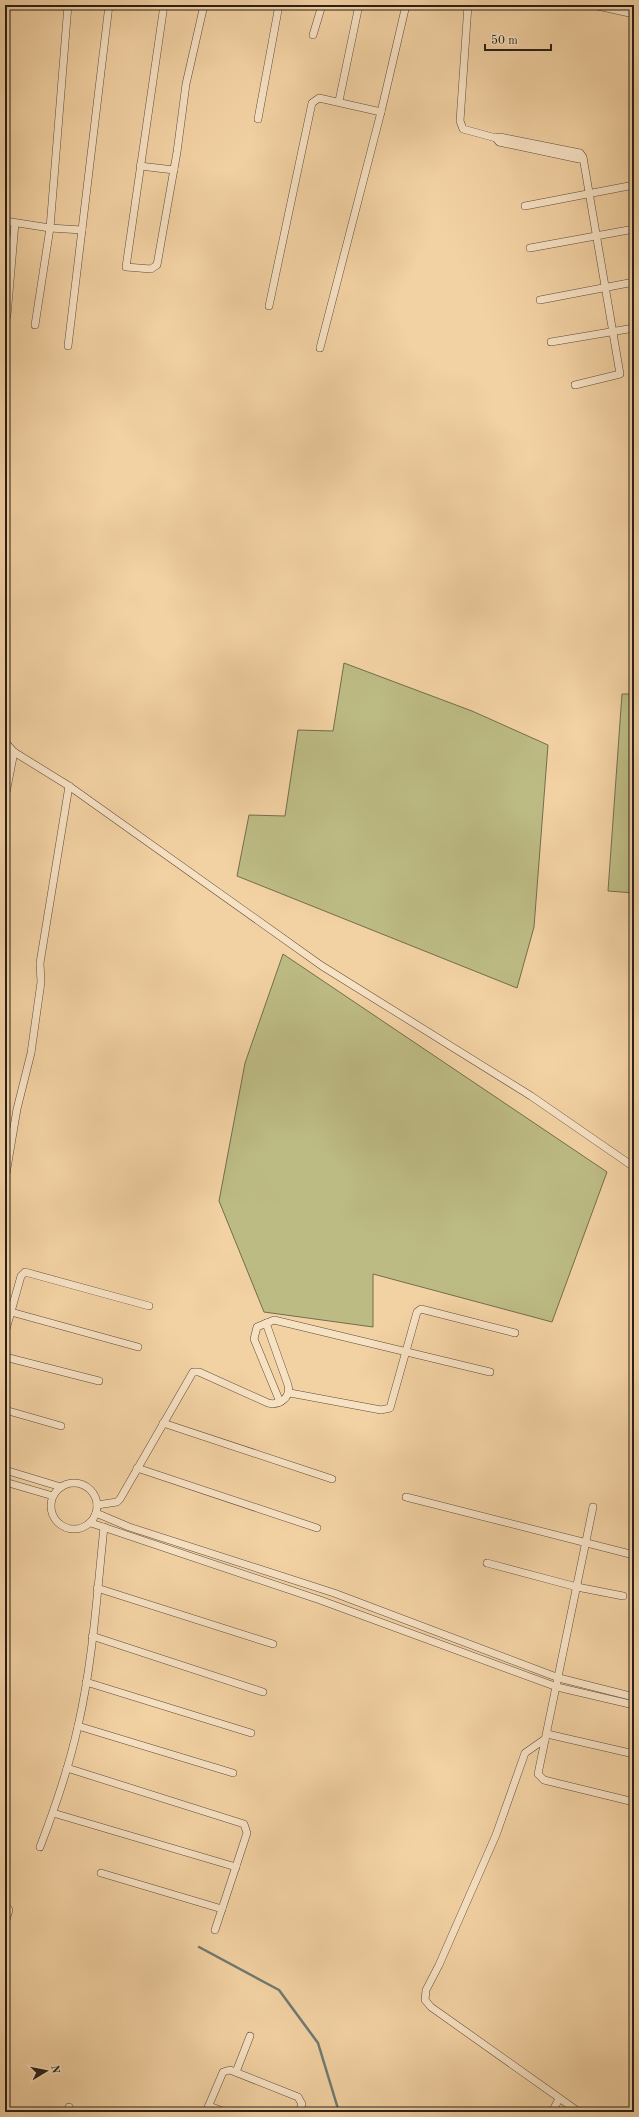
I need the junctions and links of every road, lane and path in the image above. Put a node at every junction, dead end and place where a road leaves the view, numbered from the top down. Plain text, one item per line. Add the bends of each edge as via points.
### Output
1 (68, 5) edge
2 (109, 5) edge
3 (164, 5) edge
4 (204, 5) edge
5 (279, 5) edge
6 (322, 5) edge
7 (359, 5) edge
8 (406, 5) edge
9 (468, 5) edge
10 (593, 5) edge
11 (634, 14) edge
12 (313, 35) dead end
13 (339, 102) junction
14 (381, 112) junction
15 (258, 119) dead end
16 (140, 166) junction
17 (174, 170) junction
18 (634, 185) edge
19 (589, 194) junction
20 (526, 206) dead end
21 (5, 221) edge
22 (15, 223) junction
23 (50, 228) junction
24 (634, 229) edge
25 (82, 230) junction
26 (596, 236) junction
27 (530, 248) dead end
28 (634, 282) edge
29 (605, 288) junction
30 (540, 300) dead end
31 (269, 306) dead end
32 (7, 316) dead end
33 (35, 325) dead end
34 (634, 328) edge
35 (612, 332) junction
36 (551, 342) dead end
37 (68, 346) dead end
38 (320, 348) dead end
39 (575, 385) dead end
40 (5, 742) edge
41 (14, 752) junction
42 (69, 786) junction
43 (5, 798) edge
44 (634, 1167) edge
45 (5, 1180) edge
46 (149, 1306) dead end
47 (11, 1312) junction
48 (266, 1323) junction
49 (5, 1333) edge
50 (515, 1333) dead end
51 (138, 1347) dead end
52 (406, 1351) junction
53 (5, 1357) edge
54 (490, 1372) dead end
55 (99, 1381) dead end
56 (290, 1393) junction
57 (280, 1402) junction
58 (5, 1410) edge
59 (163, 1423) junction
60 (61, 1426) dead end
61 (137, 1468) junction
62 (5, 1470) edge
63 (332, 1479) dead end
64 (5, 1482) edge
65 (61, 1487) junction
66 (53, 1496) junction
67 (406, 1497) dead end
68 (97, 1505) junction
69 (592, 1507) dead end
70 (96, 1513) junction
71 (90, 1523) junction
72 (104, 1527) junction
73 (317, 1528) dead end
74 (585, 1544) junction
75 (634, 1555) edge
76 (487, 1563) dead end
77 (576, 1587) junction
78 (98, 1588) junction
79 (623, 1596) dead end
80 (92, 1636) junction
81 (273, 1644) dead end
82 (558, 1678) junction
83 (86, 1682) junction
84 (557, 1686) junction
85 (263, 1692) dead end
86 (634, 1696) edge
87 (634, 1705) edge
88 (78, 1726) junction
89 (251, 1733) dead end
90 (546, 1737) junction
91 (634, 1754) edge
92 (67, 1768) junction
93 (233, 1774) dead end
94 (634, 1802) edge
95 (53, 1813) junction
96 (40, 1848) dead end
97 (236, 1867) junction
98 (101, 1873) dead end
99 (5, 1905) edge
100 (222, 1909) junction
101 (5, 1923) edge
102 (215, 1930) dead end
103 (250, 2036) dead end
104 (236, 2072) junction
105 (559, 2099) junction
106 (208, 2109) edge
107 (225, 2112) edge
108 (300, 2112) edge
109 (552, 2112) edge
110 (579, 2112) edge

1 - 23 street
2 - 25 street
3 - 16 street
4 - 17 street via 186,84
5 - 15 street
6 - 12 street
7 - 13 street
8 - 14 street
9 - 19 street via 460,121 463,129 496,138 580,153 583,157
10 - 11 street
13 - 14 street
13 - 31 street via 319,98 312,103
14 - 38 street
16 - 17 street
16 - 17 street via 126,267 151,269 158,264
18 - 19 street
19 - 20 street
19 - 26 street
21 - 22 street
22 - 23 street
22 - 32 street
23 - 25 street
23 - 33 street
24 - 26 street
25 - 37 street
26 - 27 street
26 - 29 street
28 - 29 street
29 - 30 street
29 - 35 street
34 - 35 street
35 - 36 street
35 - 39 street via 620,374
40 - 41 street
41 - 42 street
41 - 43 street
42 - 44 street via 322,966 531,1096
42 - 45 street via 40,963 41,982 31,1053 17,1109
46 - 47 street via 29,1272 22,1273
47 - 49 street
47 - 51 street
48 - 52 street via 282,1321
48 - 56 street
48 - 57 street via 257,1327 254,1339
50 - 52 street via 421,1309 417,1312
52 - 54 street
52 - 56 street via 390,1408 387,1410
53 - 55 street
56 - 57 street
57 - 59 street via 268,1403 196,1372 191,1374
58 - 60 street
59 - 61 street
59 - 63 street
61 - 68 street via 117,1502
61 - 73 street
62 - 65 street
64 - 66 street
65 - 66 street
65 - 68 street via 75,1483 82,1485 94,1494
66 - 71 street via 51,1512 58,1524 71,1530 78,1530
67 - 74 street
68 - 70 street
69 - 74 street
70 - 71 street
70 - 82 street via 129,1527 334,1593
71 - 72 street
72 - 78 street
72 - 84 street via 320,1600
74 - 75 street
74 - 77 street
76 - 77 street
77 - 79 street
77 - 82 street
78 - 80 street
78 - 81 street
80 - 83 street
80 - 85 street
82 - 84 street
82 - 86 street
83 - 88 street
83 - 89 street
84 - 87 street
84 - 90 street
88 - 92 street
88 - 93 street
90 - 91 street
90 - 94 street via 538,1771 541,1779
90 - 105 street via 525,1753 496,1835 424,1995 431,2007
92 - 95 street
92 - 97 street via 244,1824 247,1833
95 - 96 street
95 - 97 street
97 - 100 street
98 - 100 street
99 - 101 street via 9,1910
100 - 102 street
103 - 104 street
104 - 106 street via 224,2072
104 - 108 street via 298,2096 302,2104
105 - 109 street
105 - 110 street
106 - 107 street

